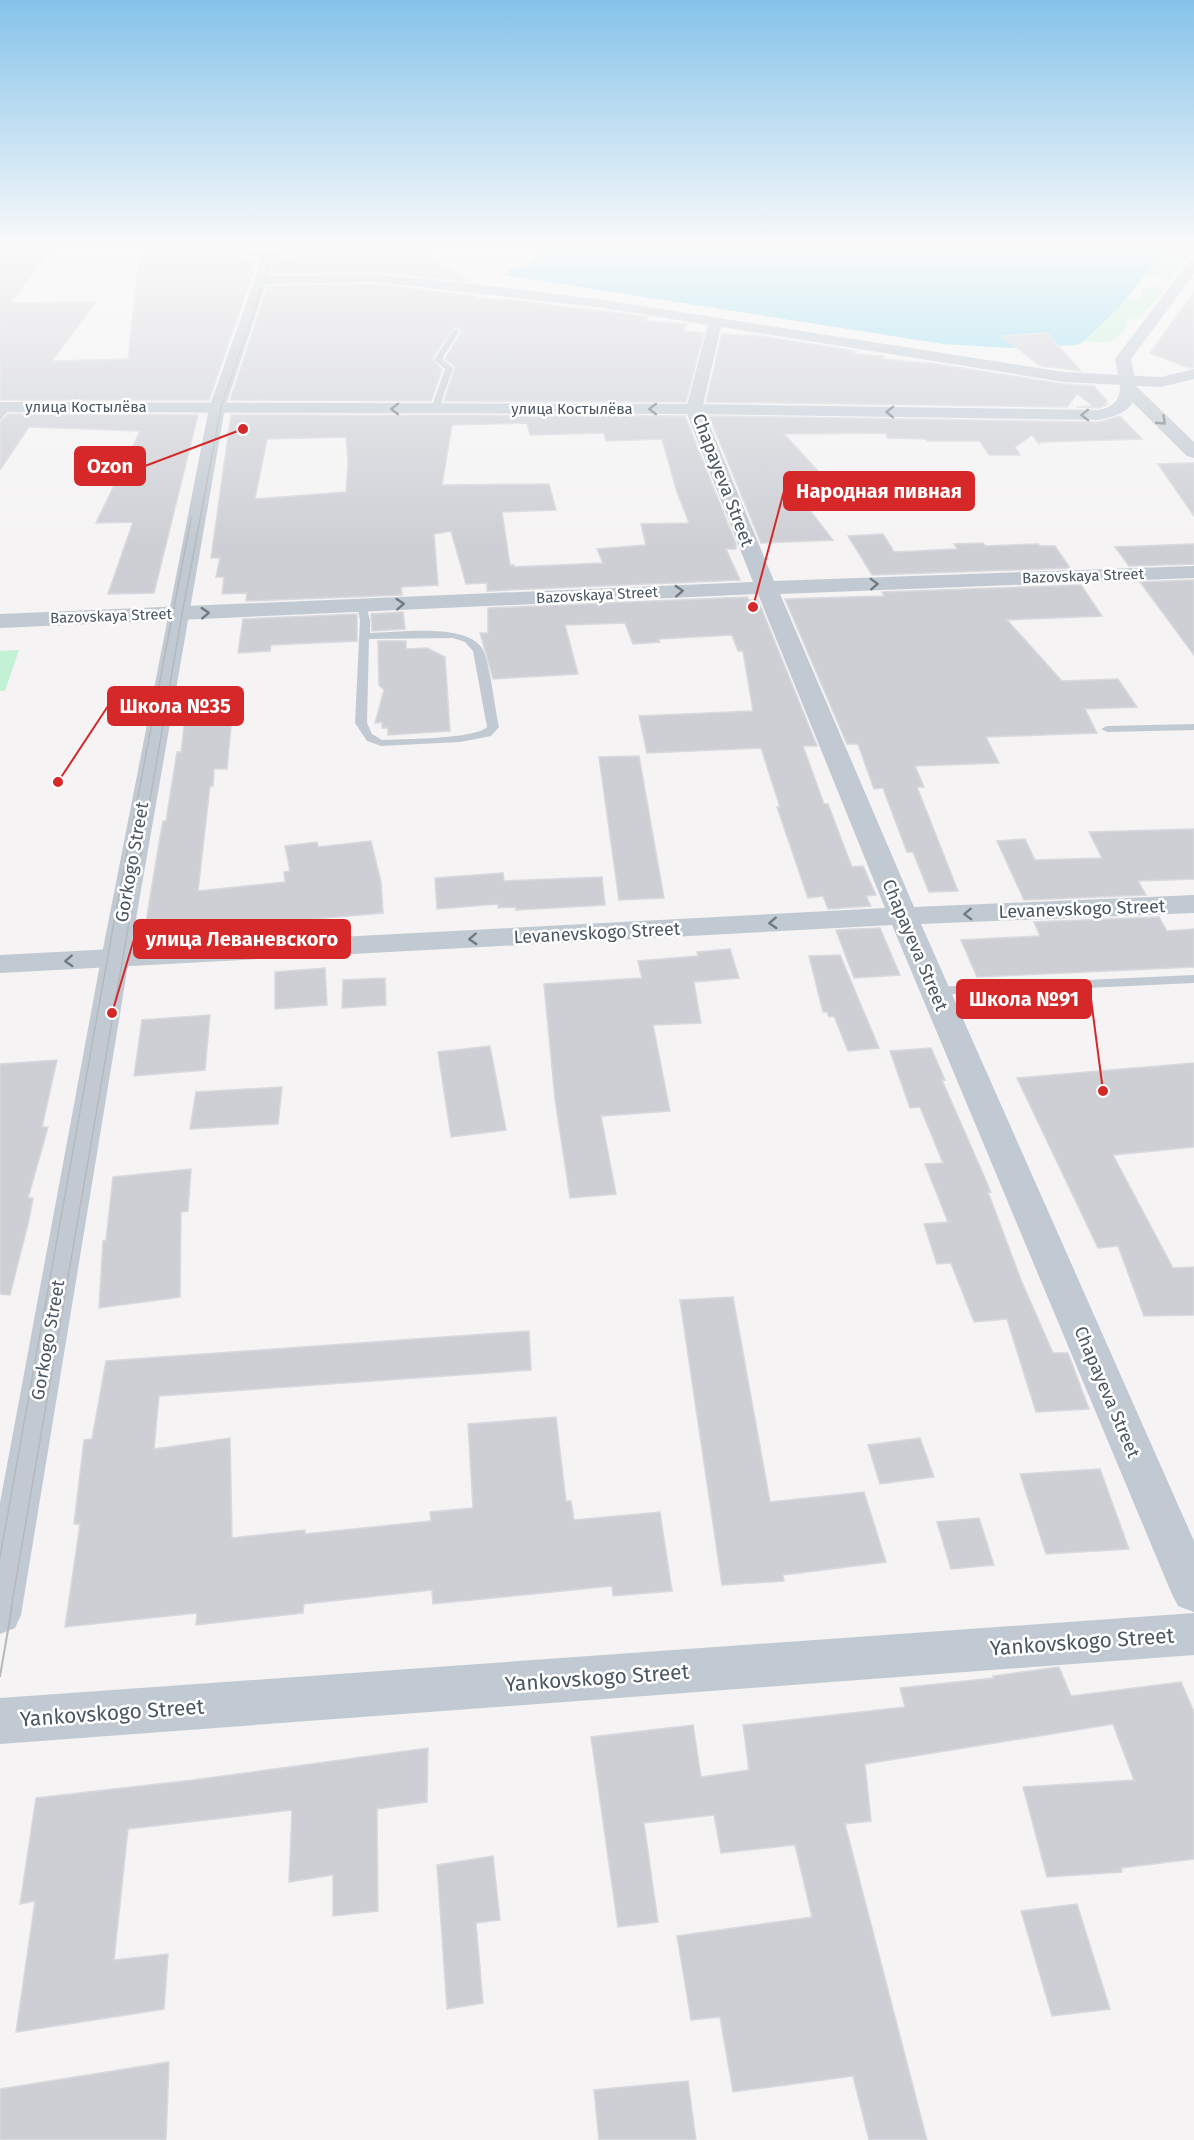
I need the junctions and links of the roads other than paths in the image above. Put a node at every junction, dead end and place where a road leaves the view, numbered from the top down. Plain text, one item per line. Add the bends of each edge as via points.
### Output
1 (238, 346) edge
2 (446, 346) edge
3 (709, 346) edge
4 (863, 346) edge
5 (1133, 346) edge
6 (1194, 374) edge
7 (1128, 385) junction
8 (217, 408) junction
9 (435, 409) junction
10 (694, 409) junction
11 (3, 411) edge
12 (1194, 452) edge
13 (1194, 572) edge
14 (766, 588) junction
15 (361, 606) junction
16 (177, 614) junction
17 (0, 621) edge
18 (365, 636) junction
19 (1194, 727) edge
20 (1107, 729) dead end
21 (1194, 904) edge
22 (902, 916) junction
23 (115, 959) junction
24 (0, 964) edge
25 (1194, 979) edge
26 (933, 991) junction
27 (1194, 1592) edge
28 (0, 1615) edge
29 (1194, 1634) edge
30 (0, 1721) edge

1 - 8 street, Gorkogo Street
2 - 9 lane via 438,360 449,368
3 - 10 street, Chapayeva Street
4 - 7 street
5 - 7 main road via 1123,359
6 - 7 street
7 -> 10 main road, улица Костылёва via 1125,405 1099,415
7 -> 12 street
9 -> 8 main road, улица Костылёва
8 - 11 main road, улица Костылёва
8 - 16 street, Gorkogo Street
10 -> 9 main road, улица Костылёва
10 - 14 street, Chapayeva Street
14 -> 13 street, Bazovskaya Street
15 -> 14 street, Bazovskaya Street
14 - 22 street, Chapayeva Street
16 -> 15 street, Bazovskaya Street
15 - 18 lane
16 - 17 street, Bazovskaya Street
16 - 23 street, Gorkogo Street
18 - 18 lane via 361,723 373,740 381,743 460,739 487,734 493,727 478,651 469,640 454,635
19 - 20 lane
21 -> 22 street, Levanevskogo Street
22 -> 23 street, Levanevskogo Street
22 - 26 street, Chapayeva Street
23 -> 24 street, Levanevskogo Street
23 - 28 street, Gorkogo Street
25 - 26 lane
26 - 27 street, Chapayeva Street
29 - 30 street, Yankovskogo Street

